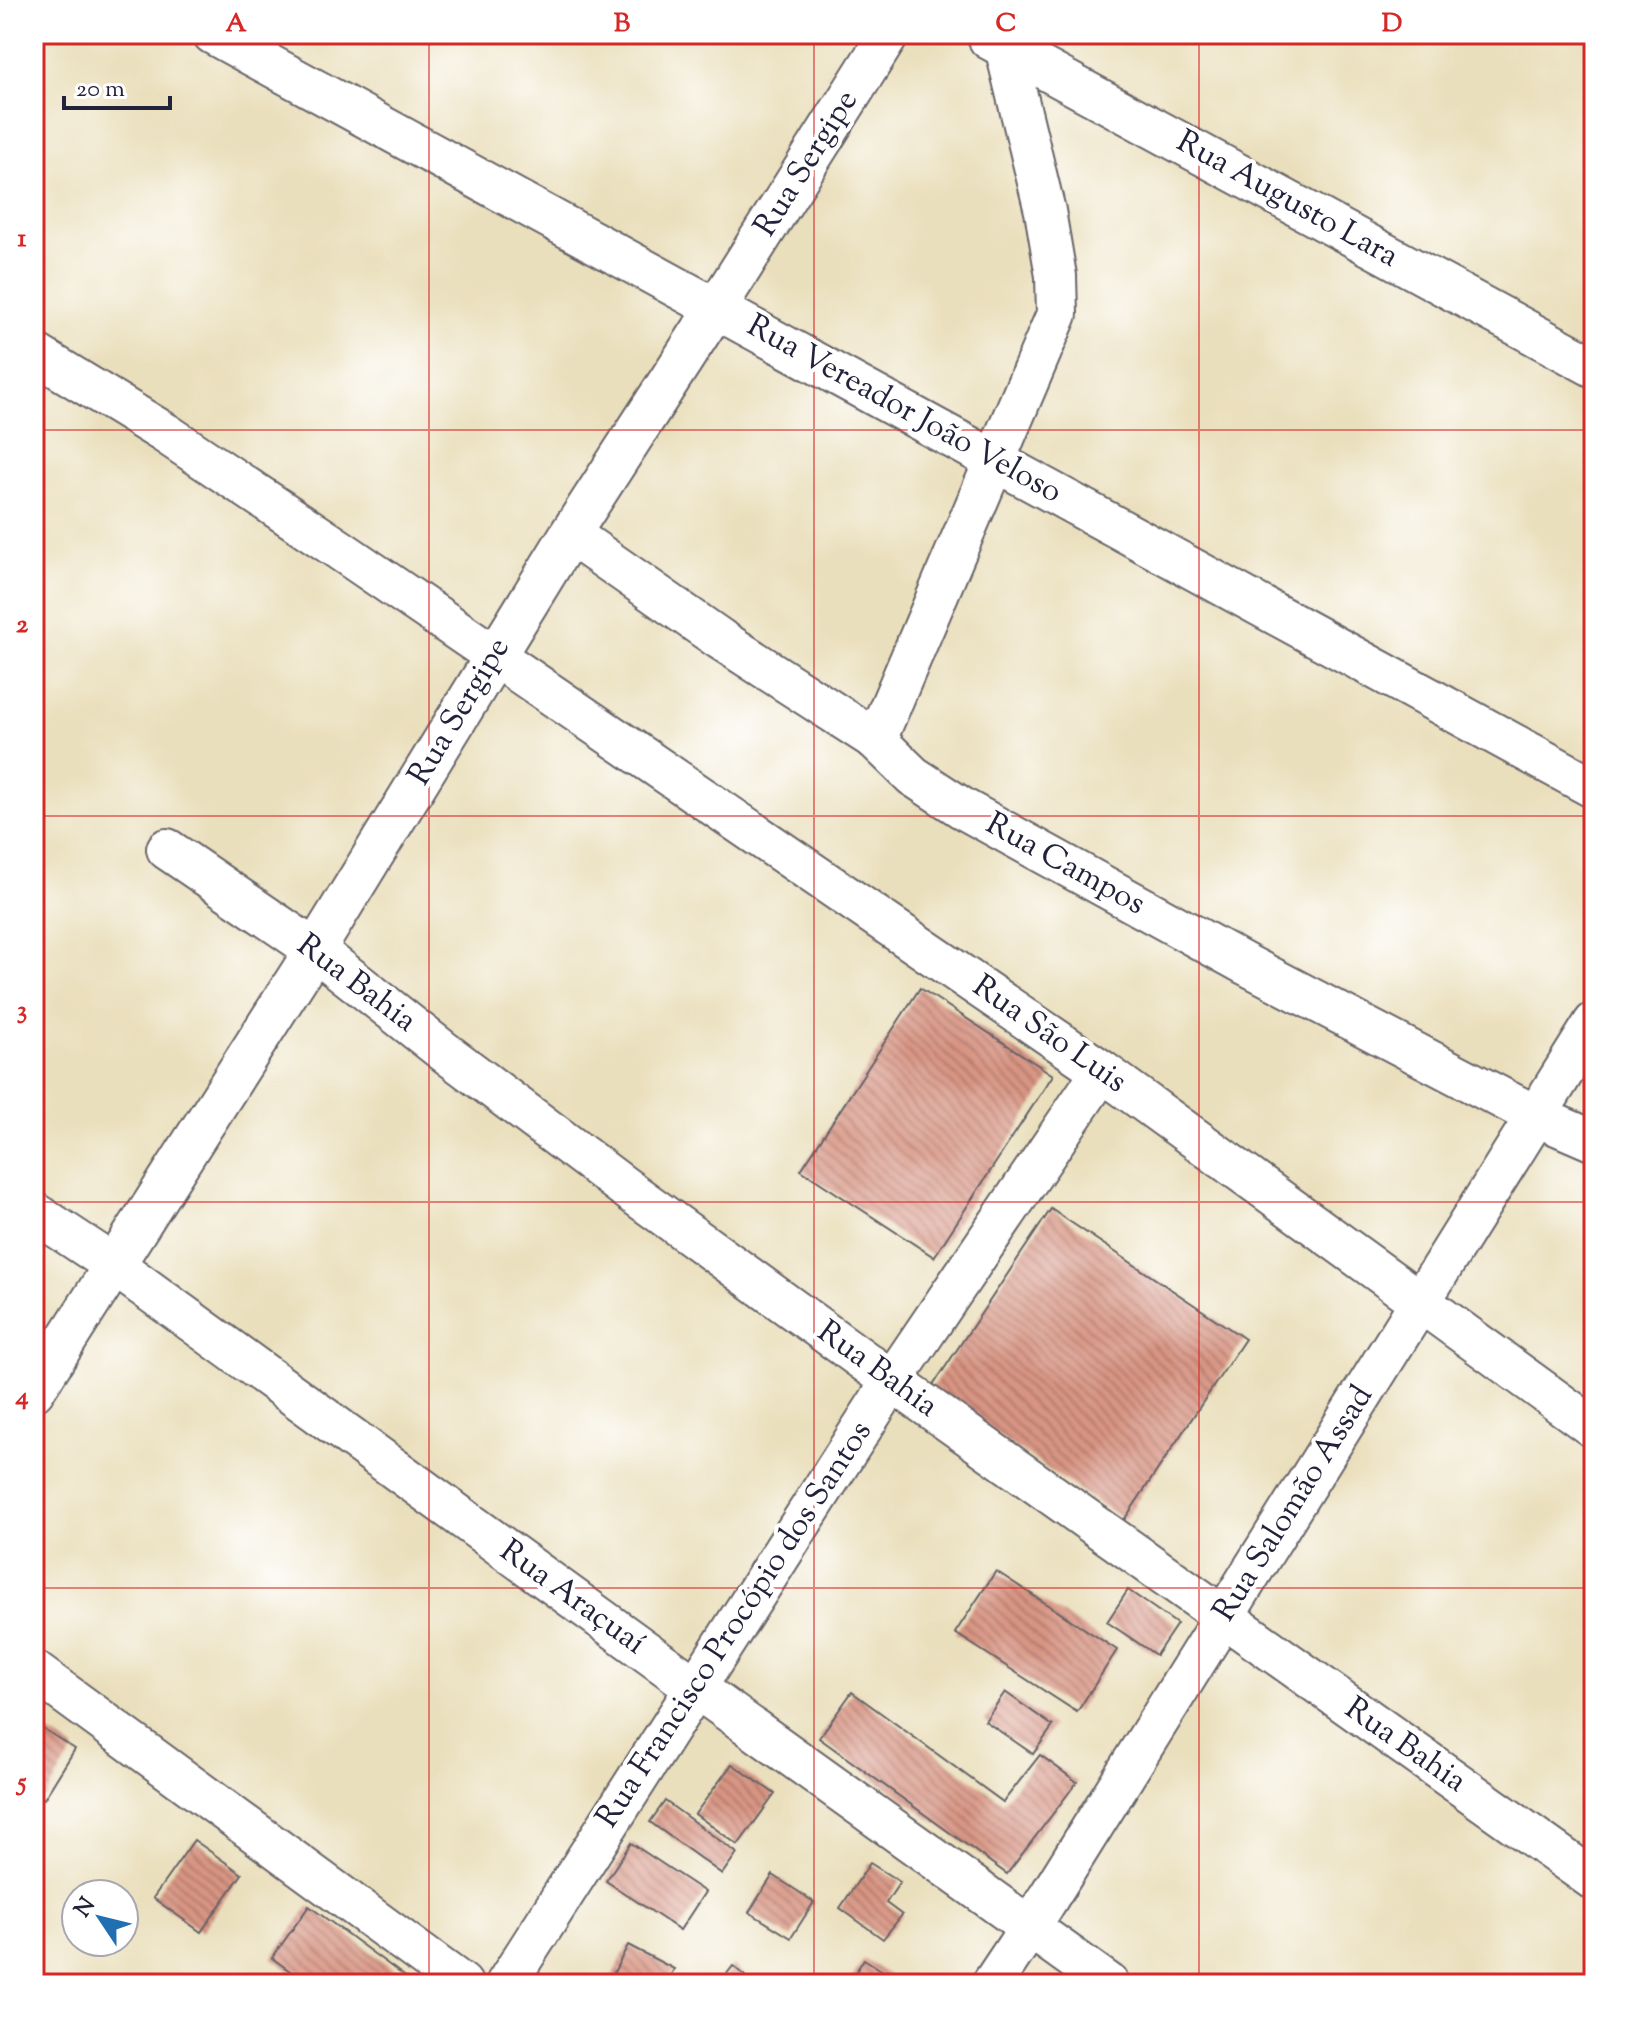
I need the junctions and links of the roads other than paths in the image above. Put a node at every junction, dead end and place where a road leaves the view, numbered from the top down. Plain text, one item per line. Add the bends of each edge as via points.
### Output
1 (213, 34) edge
2 (889, 34) edge
3 (995, 38) edge
4 (716, 308) junction
5 (34, 353) edge
6 (1594, 367) edge
7 (996, 461) junction
8 (570, 534) junction
9 (494, 656) junction
10 (876, 740) junction
11 (1594, 788) edge
12 (167, 849) dead end
13 (315, 950) junction
14 (1594, 1023) edge
15 (1102, 1071) junction
16 (1536, 1116) junction
17 (1594, 1141) edge
18 (34, 1212) edge
19 (114, 1265) junction
20 (1420, 1302) junction
21 (892, 1381) junction
22 (34, 1391) edge
23 (1594, 1428) edge
24 (1224, 1617) junction
25 (34, 1671) edge
26 (695, 1687) junction
27 (1594, 1880) edge
28 (1030, 1927) junction
29 (462, 1984) edge
30 (506, 1984) edge
31 (992, 1984) edge
32 (1109, 1984) edge

1 - 4 street, Rua Vereador João Veloso
2 - 4 street, Rua Sergipe
3 - 6 street, Rua Augusto Lara
3 - 7 street via 1045,211 1057,314
4 - 7 street, Rua Vereador João Veloso
4 - 8 street, Rua Sergipe
5 - 9 street, Rua São Luis via 165,433
7 - 10 street
7 - 11 street, Rua Vereador João Veloso
8 - 9 street, Rua Sergipe
8 - 10 street, Rua Campos
9 - 13 street, Rua Sergipe
9 - 15 street, Rua São Luis
10 - 16 street, Rua Campos via 913,776 962,808
12 - 13 street, Rua Bahia
13 - 19 street, Rua Sergipe
13 - 21 street, Rua Bahia via 623,1186
14 - 16 street, Rua Salomão Assad
15 - 20 street, Rua São Luis
15 - 21 street, Rua Francisco Procópio dos Santos
16 - 17 street, Rua Campos
16 - 20 street, Rua Salomão Assad
18 - 19 street, Rua Araçuaí
19 - 22 street, Rua Sergipe
19 - 26 street, Rua Araçuaí
20 - 23 street, Rua São Luis
20 - 24 street, Rua Salomão Assad
21 - 24 street, Rua Bahia
21 - 26 street, Rua Francisco Procópio dos Santos
24 - 27 street, Rua Bahia
24 - 28 street, Rua Salomão Assad
25 - 29 street
26 - 28 street, Rua Araçuaí
26 - 30 street, Rua Francisco Procópio dos Santos
28 - 31 street, Rua Salomão Assad
28 - 32 street, Rua Araçuaí

